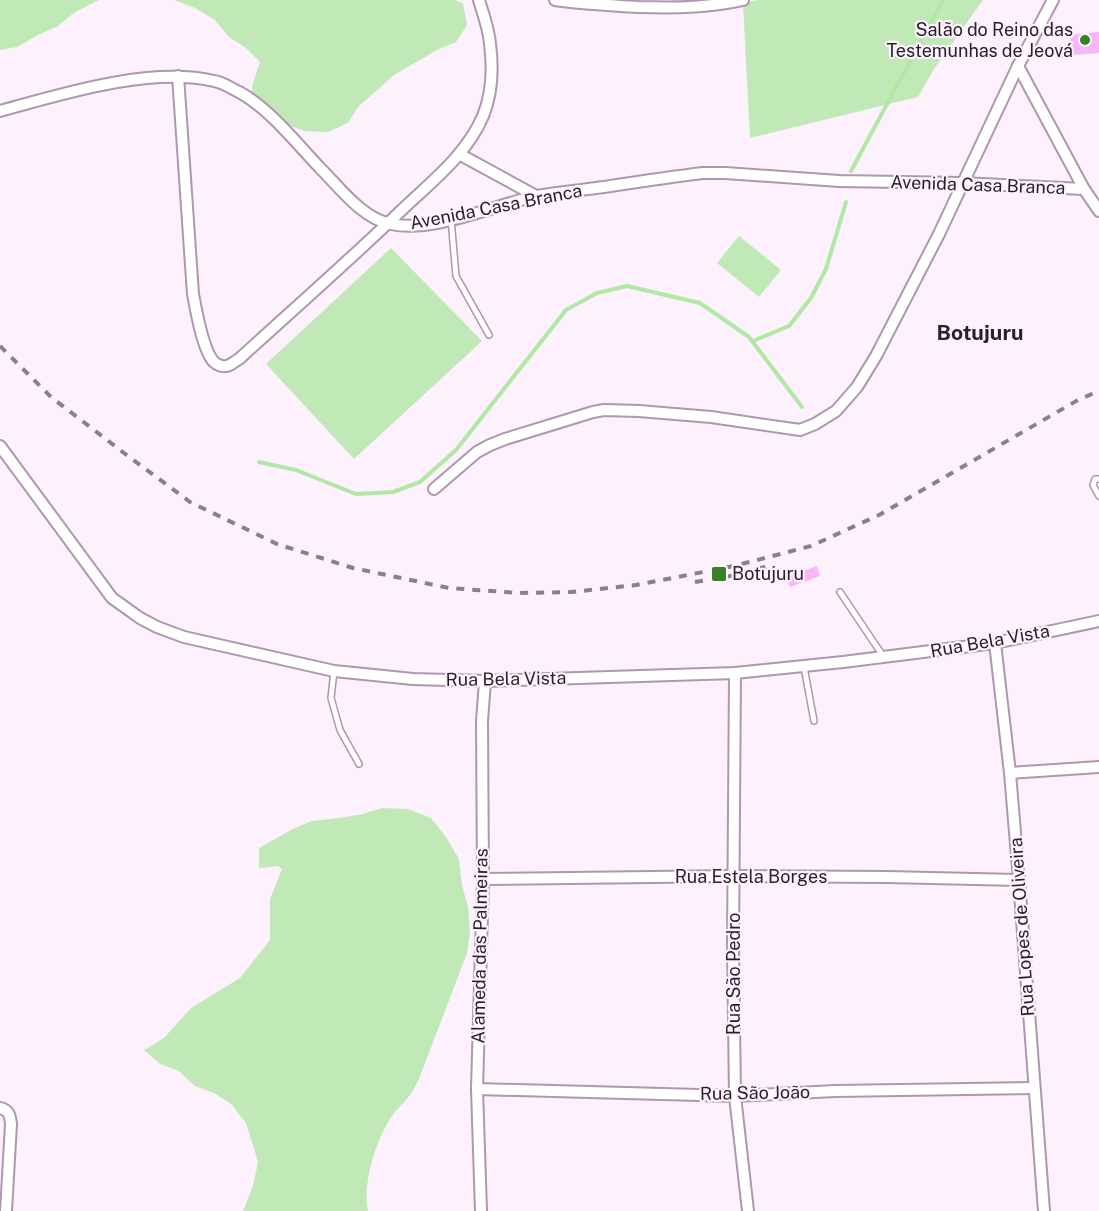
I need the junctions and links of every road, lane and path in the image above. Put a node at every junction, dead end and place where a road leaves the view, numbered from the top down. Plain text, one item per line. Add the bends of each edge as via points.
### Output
1 (479, 0) edge
2 (555, 0) edge
3 (743, 0) edge
4 (1053, 0) edge
5 (1018, 66) junction
6 (178, 76) junction
7 (0, 111) edge
8 (459, 154) junction
9 (962, 183) junction
10 (1084, 189) junction
11 (536, 196) junction
12 (1099, 212) edge
13 (451, 219) junction
14 (388, 224) junction
15 (489, 335) dead end
16 (0, 446) edge
17 (1099, 479) edge
18 (434, 489) dead end
19 (1099, 496) edge
20 (840, 592) dead end
21 (1098, 622) edge
22 (995, 643) junction
23 (884, 657) junction
24 (804, 666) junction
25 (334, 671) junction
26 (735, 673) junction
27 (485, 681) junction
28 (814, 721) dead end
29 (359, 764) dead end
30 (1099, 766) edge
31 (1010, 773) junction
32 (735, 876) junction
33 (483, 879) junction
34 (1019, 880) junction
35 (1034, 1088) junction
36 (477, 1089) junction
37 (735, 1096) junction
38 (0, 1108) edge
39 (6, 1211) edge
40 (481, 1211) edge
41 (748, 1211) edge
42 (1044, 1211) edge

1 - 8 street via 490,42 490,94 475,133
2 - 3 street via 676,9
4 - 5 street
5 - 9 street
5 - 10 street
6 - 7 street, Avenida Casa Branca via 104,85
6 - 14 street, Avenida Casa Branca via 215,81 240,92 268,113 357,206
6 - 14 street via 193,294 207,348 220,366 239,359
8 - 11 street
8 - 14 street
9 - 10 street, Avenida Casa Branca
9 - 11 street, Avenida Casa Branca via 703,173
9 - 18 street via 876,356 857,387 825,418 800,430 711,417 604,410 490,445
10 - 12 street
11 - 13 street, Avenida Casa Branca
13 - 14 street, Avenida Casa Branca via 419,226
13 - 15 lane via 456,276
16 - 25 street, Rua Bela Vista via 112,598 140,618 184,637
17 - 19 lane via 1093,485
20 - 23 lane
21 - 22 street, Rua Bela Vista
22 - 23 street, Rua Bela Vista
22 - 31 street, Rua Lopes de Oliveira
23 - 24 street, Rua Bela Vista
24 - 26 street, Rua Bela Vista
24 - 28 lane
25 - 27 street, Rua Bela Vista
25 - 29 lane via 331,698 340,730
26 - 27 street, Rua Bela Vista
26 - 32 street, Rua São Pedro
27 - 33 street, Alameda das Palmeiras
30 - 31 street
31 - 34 street, Rua Lopes de Oliveira
32 - 33 street, Rua Estela Borges
32 - 34 street, Rua Estela Borges
32 - 37 street, Rua São Pedro
33 - 36 street, Alameda das Palmeiras
34 - 35 street, Rua Lopes de Oliveira
35 - 37 street, Rua São João
35 - 42 street, Rua Lopes de Oliveira
36 - 37 street, Rua São João
36 - 40 street, Alameda das Palmeiras
37 - 41 street, Rua São Pedro
38 - 39 street via 6,1109 11,1124

